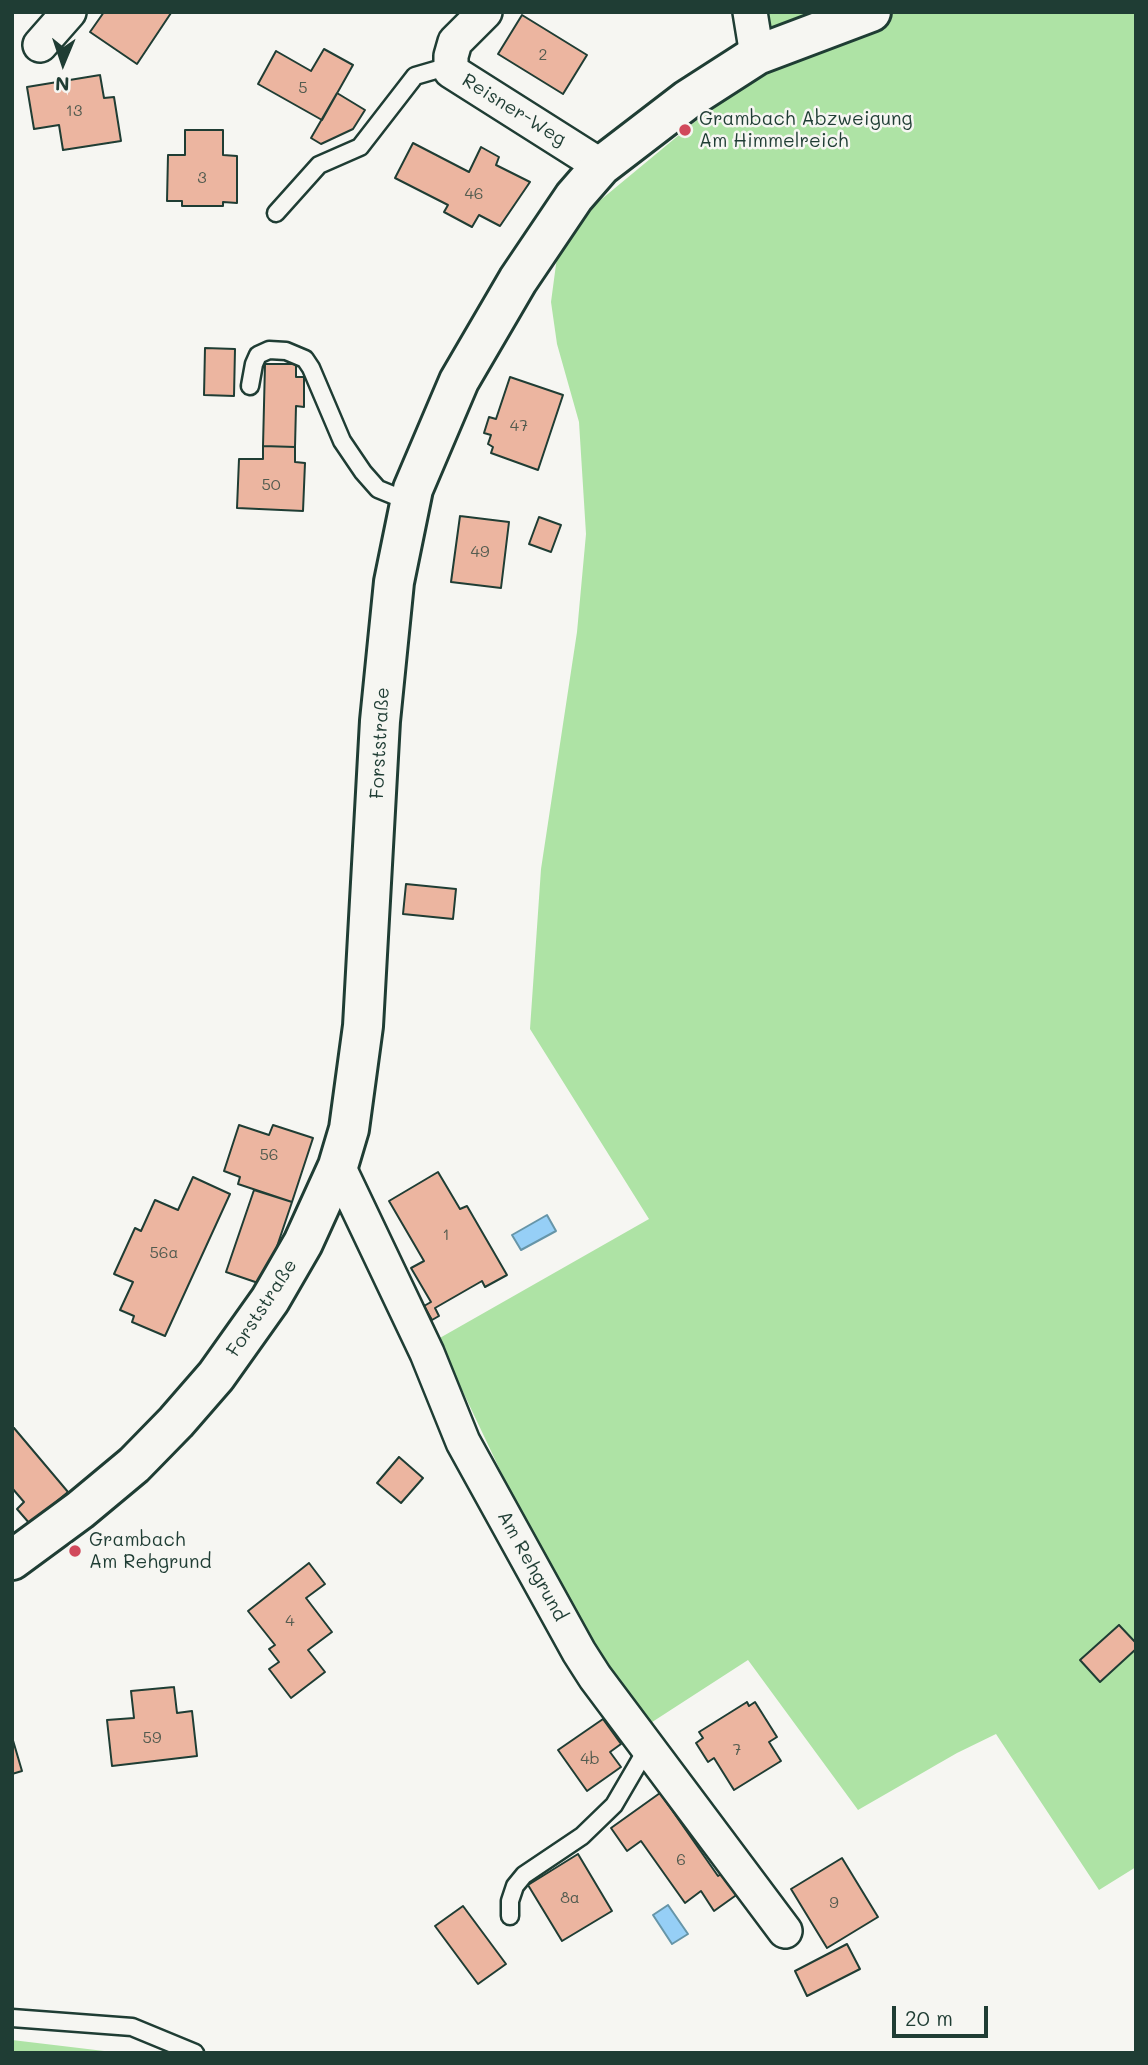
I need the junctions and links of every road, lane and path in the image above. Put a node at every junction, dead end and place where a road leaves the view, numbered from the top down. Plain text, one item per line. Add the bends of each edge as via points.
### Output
1 (69, 12) edge
2 (485, 12) edge
3 (750, 12) edge
4 (871, 12) edge
5 (40, 45) dead end
6 (757, 55) junction
7 (451, 71) junction
8 (601, 166) junction
9 (276, 213) dead end
10 (250, 386) dead end
11 (410, 502) junction
12 (338, 1166) junction
13 (12, 1560) edge
14 (650, 1750) junction
15 (510, 1916) dead end
16 (785, 1931) dead end
17 (12, 2018) edge
18 (195, 2053) edge

1 - 5 street
2 - 7 street, Reisner-Weg via 455,42
3 - 6 street
4 - 6 street, Forststraße
6 - 8 street, Forststraße via 687,100
7 - 8 street, Reisner-Weg
7 - 9 lane via 439,69 415,76 360,148 319,165
8 - 11 street, Forststraße via 517,280 459,381
10 - 11 lane via 258,355 286,351 305,359 342,441 363,472 378,489
11 - 12 street, Forststraße via 394,582 380,721 363,1026 349,1129
12 - 13 street, Forststraße via 303,1243 270,1300 216,1376 134,1465
12 - 14 street, Am Rehgrund via 463,1441 579,1652
14 - 15 lane via 614,1805 582,1836 524,1875 515,1886
14 - 16 street, Am Rehgrund
17 - 18 lane via 132,2027

